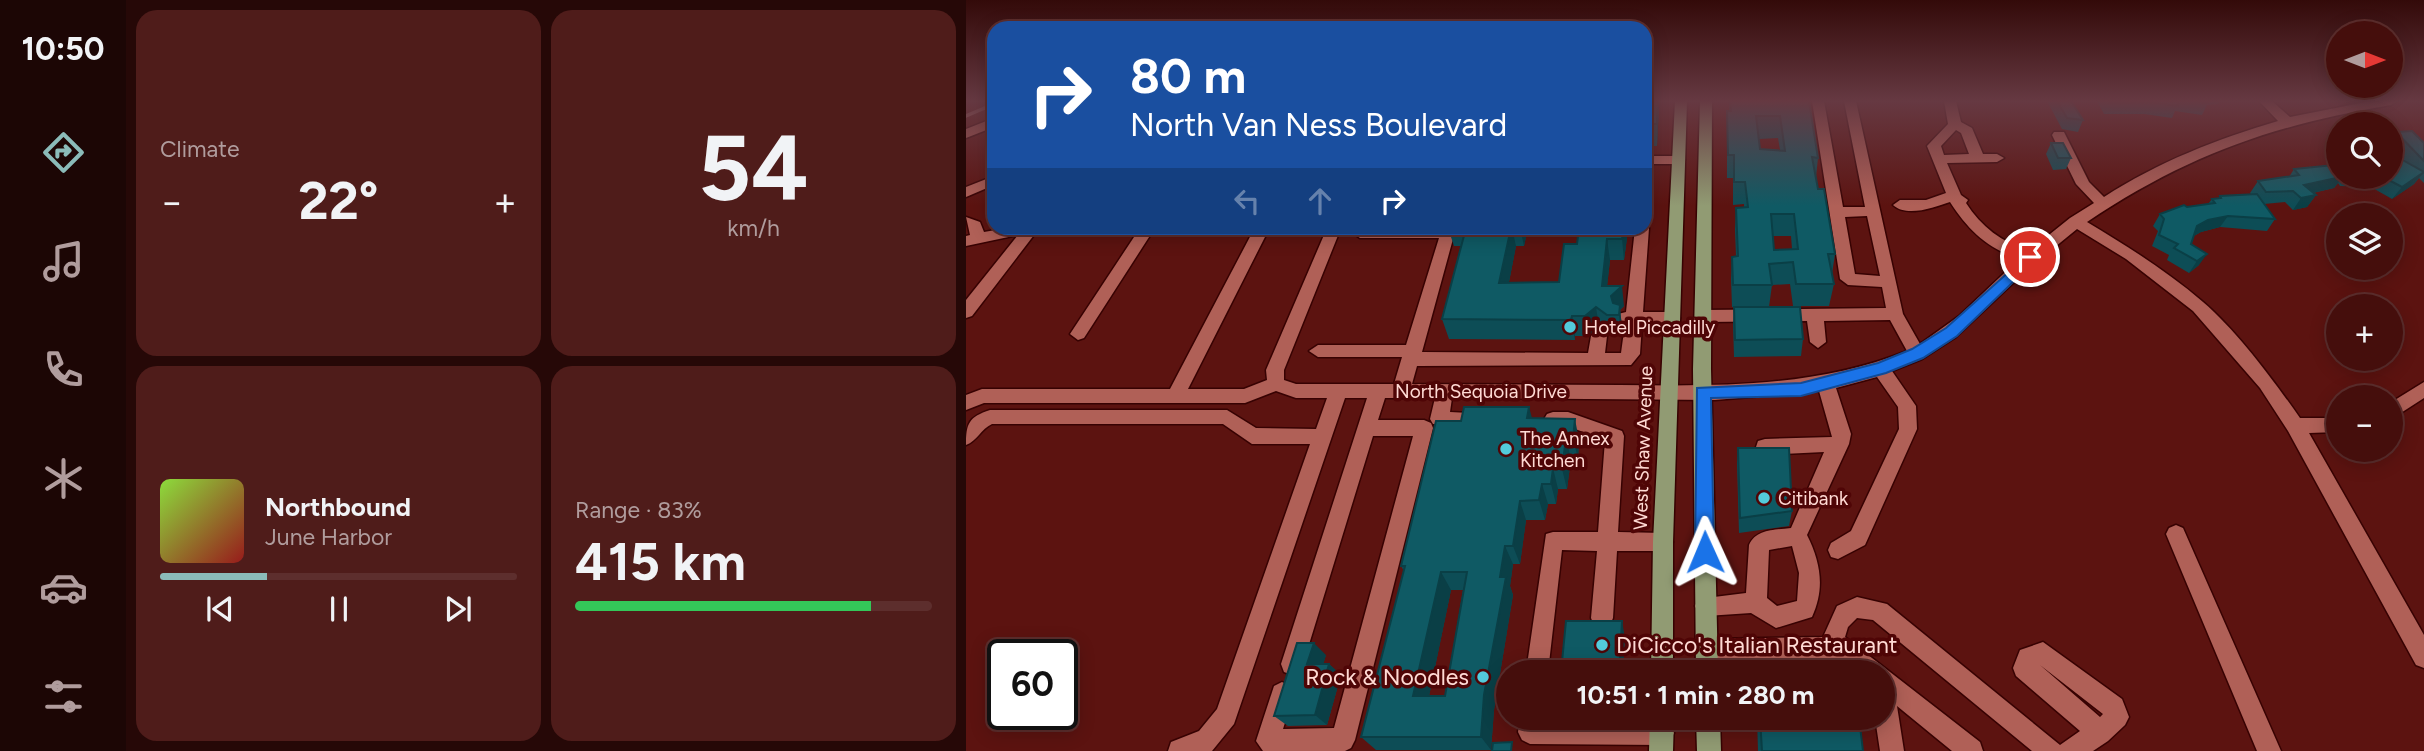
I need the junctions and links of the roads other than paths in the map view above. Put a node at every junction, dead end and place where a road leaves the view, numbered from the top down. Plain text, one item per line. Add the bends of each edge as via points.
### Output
1 (1679, 136) edge
2 (1694, 136) edge
3 (1706, 136) edge
4 (1824, 136) edge
5 (1858, 136) edge
6 (1941, 136) edge
7 (1969, 136) edge
8 (2060, 136) edge
9 (2244, 136) edge
10 (1997, 158) dead end
11 (1939, 159) junction
12 (1978, 159) junction
13 (1652, 160) edge
14 (1678, 160) junction
15 (987, 183) edge
16 (1706, 191) junction
17 (966, 192) edge
18 (1952, 196) junction
19 (2101, 202) junction
20 (1899, 205) dead end
21 (1874, 211) junction
22 (1837, 212) junction
23 (2075, 221) junction
24 (966, 222) edge
25 (998, 235) edge
26 (1021, 235) edge
27 (1143, 235) edge
28 (1258, 235) edge
29 (1331, 235) edge
30 (1447, 235) edge
31 (1641, 235) edge
32 (972, 240) edge
33 (2030, 257) junction
34 (1889, 282) junction
35 (966, 312) edge
36 (1895, 314) junction
37 (1815, 315) junction
38 (1703, 316) junction
39 (1629, 318) junction
40 (1672, 318) junction
41 (1078, 334) dead end
42 (1599, 336) dead end
43 (1818, 342) dead end
44 (1318, 351) dead end
45 (1917, 353) junction
46 (1412, 355) junction
47 (1591, 360) junction
48 (1881, 369) junction
49 (1276, 384) junction
50 (1826, 385) junction
51 (2424, 389) edge
52 (1338, 391) junction
53 (1378, 391) junction
54 (1401, 391) junction
55 (1446, 391) junction
56 (1584, 392) junction
57 (1686, 392) junction
58 (1175, 396) junction
59 (966, 403) edge
60 (2403, 404) edge
61 (1503, 419) edge
62 (1529, 419) edge
63 (1431, 424) junction
64 (2326, 425) edge
65 (2295, 426) junction
66 (1367, 428) junction
67 (966, 437) edge
68 (1323, 437) junction
69 (1840, 443) junction
70 (1765, 447) edge
71 (2176, 534) dead end
72 (1797, 536) junction
73 (1607, 542) junction
74 (1663, 542) junction
75 (1838, 550) dead end
76 (1756, 602) junction
77 (1706, 606) junction
78 (1602, 618) edge
79 (1837, 648) junction
80 (2424, 657) edge
81 (1538, 660) edge
82 (1662, 660) edge
83 (1707, 660) edge
84 (1717, 660) edge
85 (1855, 660) edge
86 (1895, 690) edge
87 (1530, 730) edge
88 (1708, 730) edge
89 (1889, 730) edge
90 (2100, 733) dead end
91 (1662, 734) edge
92 (1180, 751) edge
93 (1709, 751) edge
94 (1892, 751) edge
95 (1971, 751) edge
96 (2051, 751) edge
97 (2070, 751) edge
98 (2269, 751) edge

1 - 14 main road, West Shaw Avenue
2 - 16 main road
3 - 16 main road, West Shaw Avenue
4 - 22 street
5 - 21 street
6 - 11 street via 1934,146
7 - 12 street
8 - 19 street via 2083,184
9 - 19 street, North Sequoia Drive via 2139,179
10 - 12 street
11 - 12 street
11 - 18 street
13 - 14 street
14 - 40 main road, West Shaw Avenue
15 - 17 street
16 - 38 main road, West Shaw Avenue
18 - 20 street via 1927,205
18 - 33 street via 1993,243
19 - 23 street, North Sequoia Drive
21 - 22 street
21 - 34 street
22 - 34 street via 1848,279
23 - 33 street, North Sequoia Drive
23 - 65 street via 2131,255 2199,307 2266,383
24 - 32 street via 975,225
25 - 32 street
26 - 35 street
27 - 41 street
28 - 58 street
29 - 49 street via 1275,370
30 - 46 street
31 - 39 street
33 - 45 street, North Sequoia Drive via 1952,332
34 - 36 street
36 - 37 street
36 - 45 street
37 - 38 street
37 - 43 street
38 - 57 main road, West Shaw Avenue
39 - 40 street
39 - 47 street via 1631,354 1625,360
40 - 57 main road, West Shaw Avenue
42 - 47 street
44 - 46 street
45 - 48 street, North Sequoia Drive
46 - 47 street
46 - 54 street
47 - 56 street
48 - 50 street, North Sequoia Drive
48 - 75 street via 1907,406 1908,429 1858,538
49 - 52 street, North Sequoia Drive via 1296,391
49 - 58 street via 1245,396
50 - 57 street, North Sequoia Drive via 1786,391
50 - 69 street via 1841,422
51 - 60 street
52 - 53 street, North Sequoia Drive
52 - 68 street
53 - 54 street, North Sequoia Drive
53 - 66 street
54 - 55 street, North Sequoia Drive
55 - 56 street, North Sequoia Drive
55 - 63 street
56 - 57 street, North Sequoia Drive
57 - 74 main road, West Shaw Avenue
57 - 77 main road, West Shaw Avenue
58 - 59 street via 982,396
61 - 63 street
62 - 73 street via 1568,419 1615,436
63 - 66 street
63 - 66 street via 1343,740 1268,741
64 - 65 street
65 - 80 street
67 - 68 street via 977,423 990,417 1227,417 1252,436
68 - 92 street via 1226,716 1199,748
69 - 70 street
69 - 72 street
71 - 98 street
72 - 76 street via 1759,545
72 - 76 street via 1806,555 1810,588 1804,610 1776,617
73 - 74 street
73 - 78 street
73 - 81 street via 1553,541
74 - 82 main road, West Shaw Avenue
76 - 77 street
77 - 83 main road, West Shaw Avenue
79 - 84 street
79 - 85 street
79 - 96 street via 1839,621 1849,608 1860,605 1879,611
86 - 95 street
87 - 91 street
88 - 93 main road
89 - 94 street
90 - 97 street

